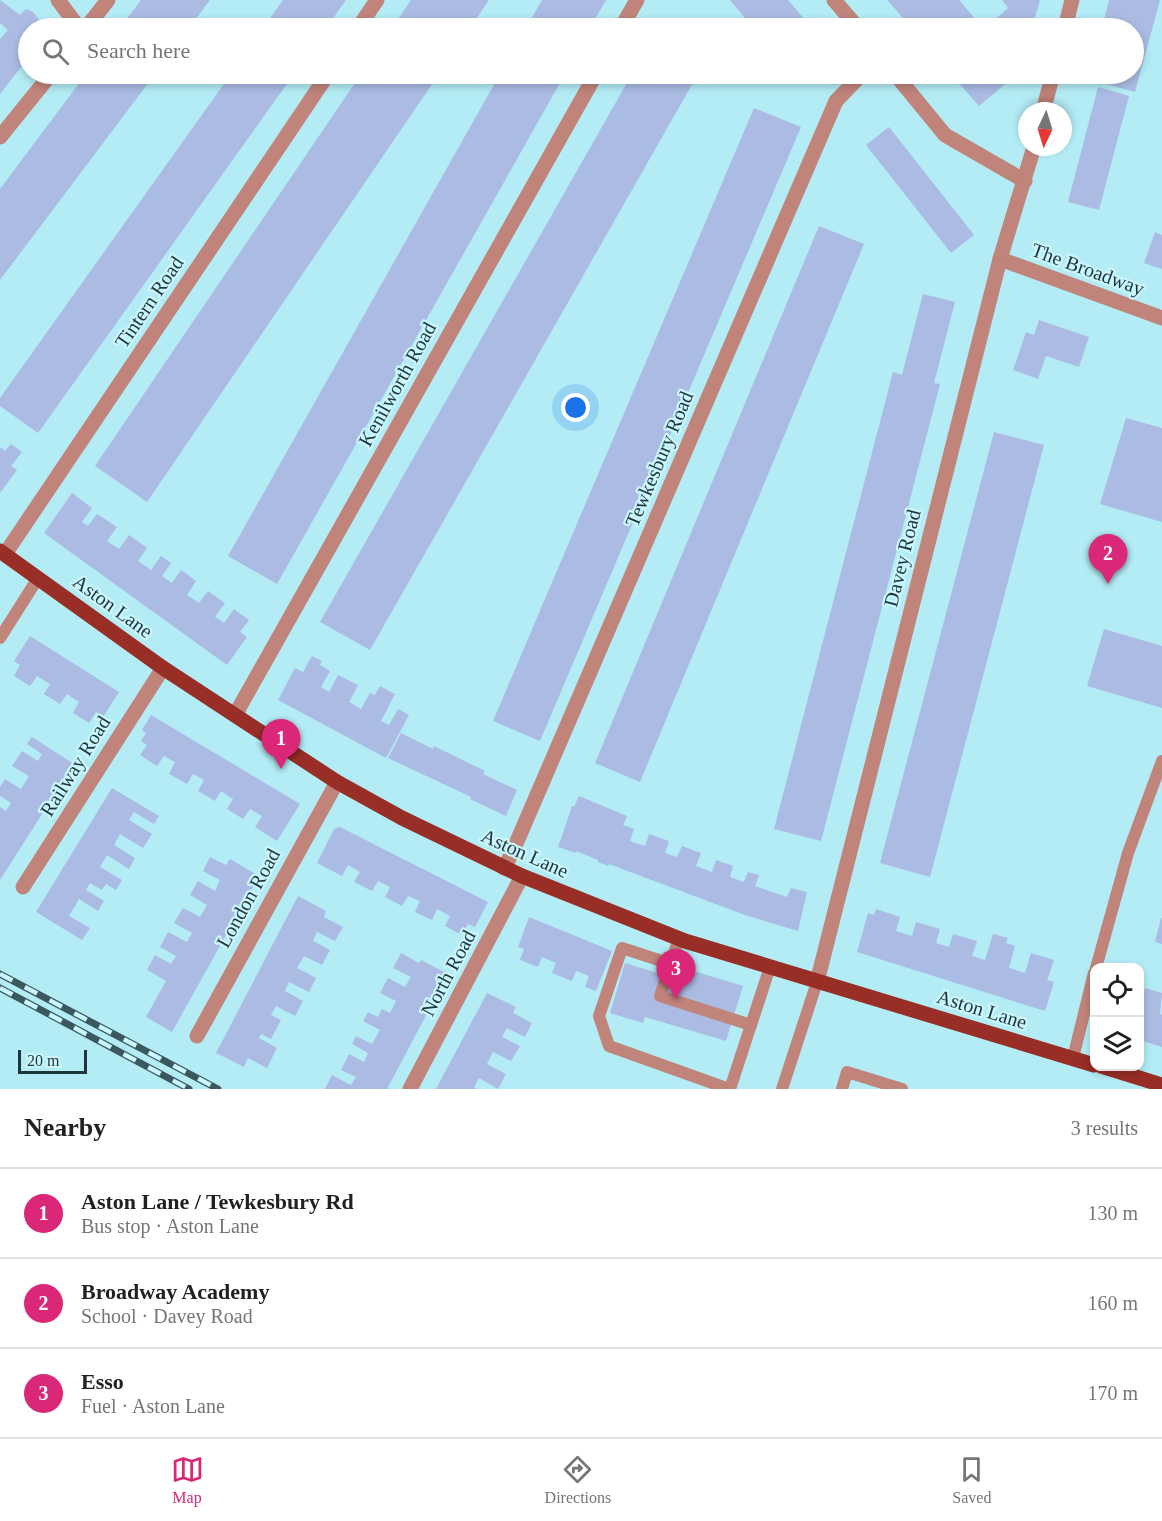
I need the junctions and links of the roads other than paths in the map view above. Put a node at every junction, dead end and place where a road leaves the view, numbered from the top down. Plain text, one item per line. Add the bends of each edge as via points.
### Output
1 (58, 0) edge
2 (108, 0) edge
3 (377, 0) edge
4 (637, 0) edge
5 (834, 0) edge
6 (1072, 0) edge
7 (72, 18) edge
8 (94, 18) edge
9 (365, 18) edge
10 (627, 18) edge
11 (849, 18) edge
12 (1068, 18) edge
13 (43, 84) edge
14 (321, 84) edge
15 (590, 84) edge
16 (852, 84) edge
17 (903, 84) edge
18 (1050, 84) edge
19 (1045, 102) edge
20 (0, 137) edge
21 (1032, 156) edge
22 (1025, 181) junction
23 (1000, 259) junction
24 (1162, 318) edge
25 (3, 552) edge
26 (38, 578) junction
27 (0, 638) edge
28 (163, 668) junction
29 (234, 715) junction
30 (1162, 761) edge
31 (337, 782) junction
32 (504, 868) junction
33 (522, 876) junction
34 (23, 887) dead end
35 (679, 938) junction
36 (1097, 963) edge
37 (671, 964) junction
38 (770, 967) junction
39 (817, 981) junction
40 (1090, 991) edge
41 (751, 1025) junction
42 (197, 1036) dead end
43 (1072, 1058) junction
44 (1090, 1063) edge
45 (1117, 1071) edge
46 (1162, 1085) edge
47 (410, 1089) edge
48 (730, 1089) edge
49 (782, 1089) edge
50 (842, 1089) edge
51 (902, 1089) edge

1 - 7 street
2 - 8 street
3 - 9 street
4 - 10 street
5 - 11 street
6 - 12 street
13 - 20 street
14 - 25 street, Tintern Road
15 - 29 street, Kenilworth Road
16 - 32 street, Tewkesbury Road via 836,101
17 - 22 street via 945,135
18 - 19 street
21 - 22 street, Davey Road
22 - 23 street, Davey Road
23 - 24 street, The Broadway
23 - 39 street, Davey Road
25 - 26 main road, Aston Lane
26 - 27 lane
26 - 28 main road, Aston Lane
28 - 29 main road, Aston Lane
28 - 34 street, Railway Road
29 - 31 main road, Aston Lane
30 - 36 lane via 1128,853
31 - 32 main road, Aston Lane
31 - 42 street, London Road
32 - 33 main road, Aston Lane
33 - 35 main road, Aston Lane
33 - 47 street, North Road
35 - 37 lane
35 - 38 main road, Aston Lane
37 - 41 lane via 660,996
37 - 48 lane via 622,948 599,1016 609,1046
38 - 39 main road, Aston Lane
38 - 41 lane
39 - 43 main road, Aston Lane
39 - 49 lane
40 - 43 lane
41 - 48 lane
43 - 44 main road, Aston Lane
45 - 46 main road
50 - 51 lane via 847,1072

